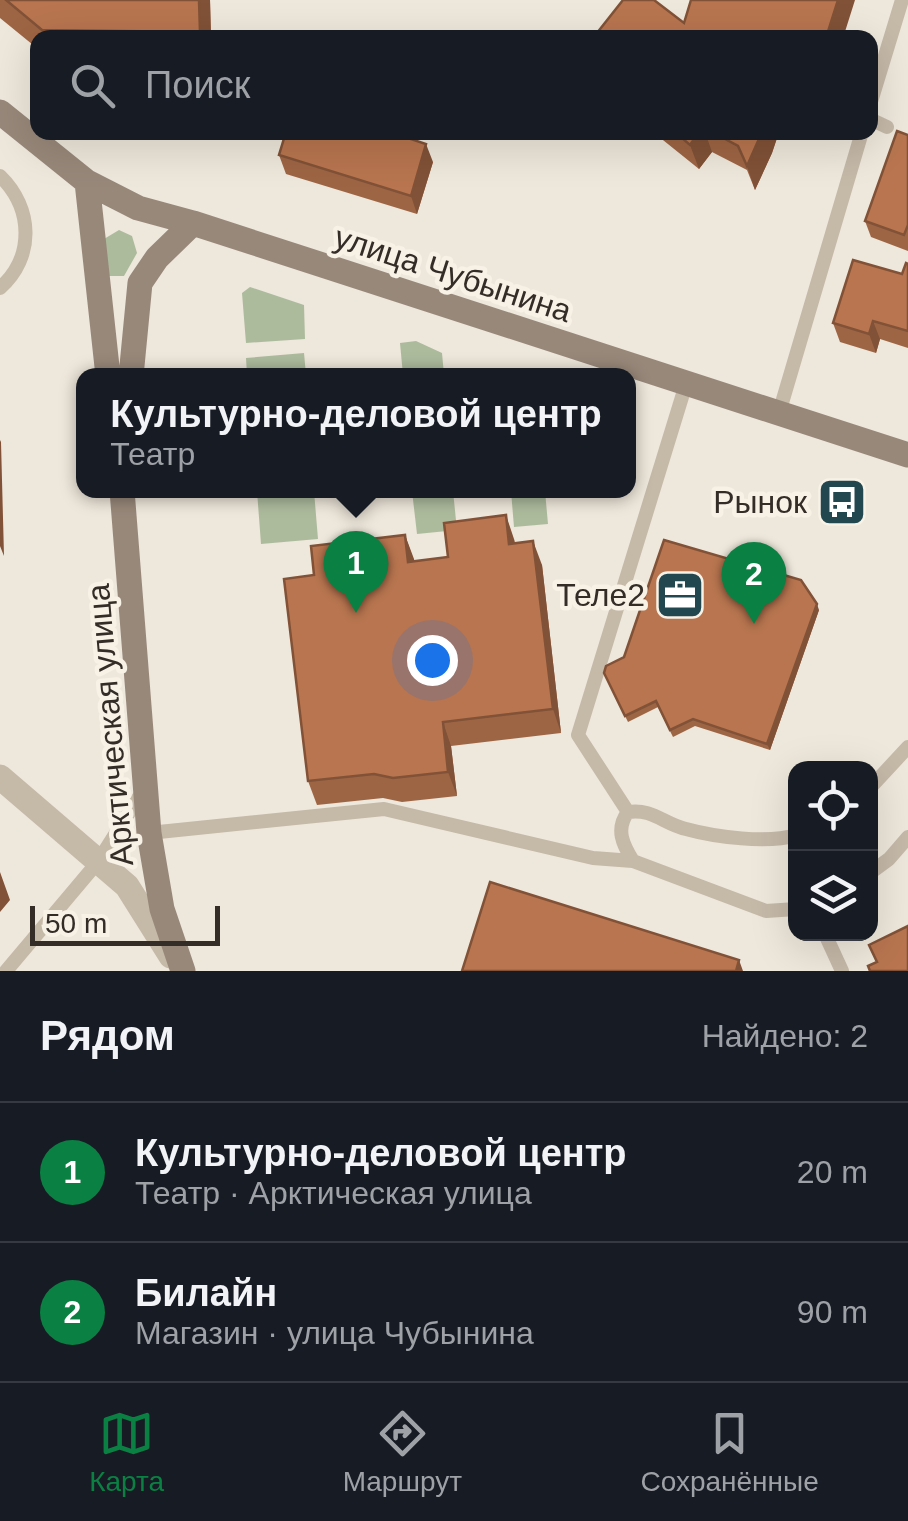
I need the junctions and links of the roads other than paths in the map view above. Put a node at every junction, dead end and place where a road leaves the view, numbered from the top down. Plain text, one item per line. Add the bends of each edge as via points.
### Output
1 (902, 0) edge
2 (878, 79) edge
3 (0, 112) edge
4 (878, 123) edge
5 (887, 127) dead end
6 (30, 136) edge
7 (34, 140) edge
8 (860, 140) edge
9 (0, 176) edge
10 (86, 182) junction
11 (193, 223) junction
12 (0, 288) edge
13 (107, 368) edge
14 (133, 368) edge
15 (686, 384) junction
16 (779, 413) junction
17 (908, 455) edge
18 (123, 498) edge
19 (130, 498) edge
20 (127, 530) junction
21 (908, 747) edge
22 (0, 777) edge
23 (878, 779) edge
24 (145, 789) junction
25 (628, 812) junction
26 (149, 833) junction
27 (788, 837) edge
28 (908, 837) edge
29 (633, 861) junction
30 (97, 863) junction
31 (878, 867) edge
32 (788, 910) edge
33 (828, 941) edge
34 (6, 971) edge
35 (181, 971) edge
36 (842, 971) edge

1 - 2 lane
3 - 6 main road, улица Чубынина
4 - 5 lane
7 - 10 main road, улица Чубынина
8 - 16 lane
9 - 12 lane via 23,209 27,231 22,260
10 - 11 main road, улица Чубынина via 138,208
10 - 13 main road
11 - 14 main road via 140,283
11 - 15 main road, улица Чубынина
15 - 16 main road, улица Чубынина
15 - 25 lane via 578,735
16 - 17 main road, улица Чубынина
18 - 20 main road, Арктическая улица
19 - 20 main road, Арктическая улица
20 - 24 main road, Арктическая улица
21 - 23 lane
22 - 30 street
24 - 26 main road, Арктическая улица
24 - 30 lane
25 - 27 lane via 649,811 702,832
25 - 29 lane via 620,828
26 - 29 lane via 384,809 592,858
26 - 35 main road, Арктическая улица
28 - 31 lane
29 - 32 lane via 766,911
30 - 34 lane
30 - 35 street via 127,886
33 - 36 lane

